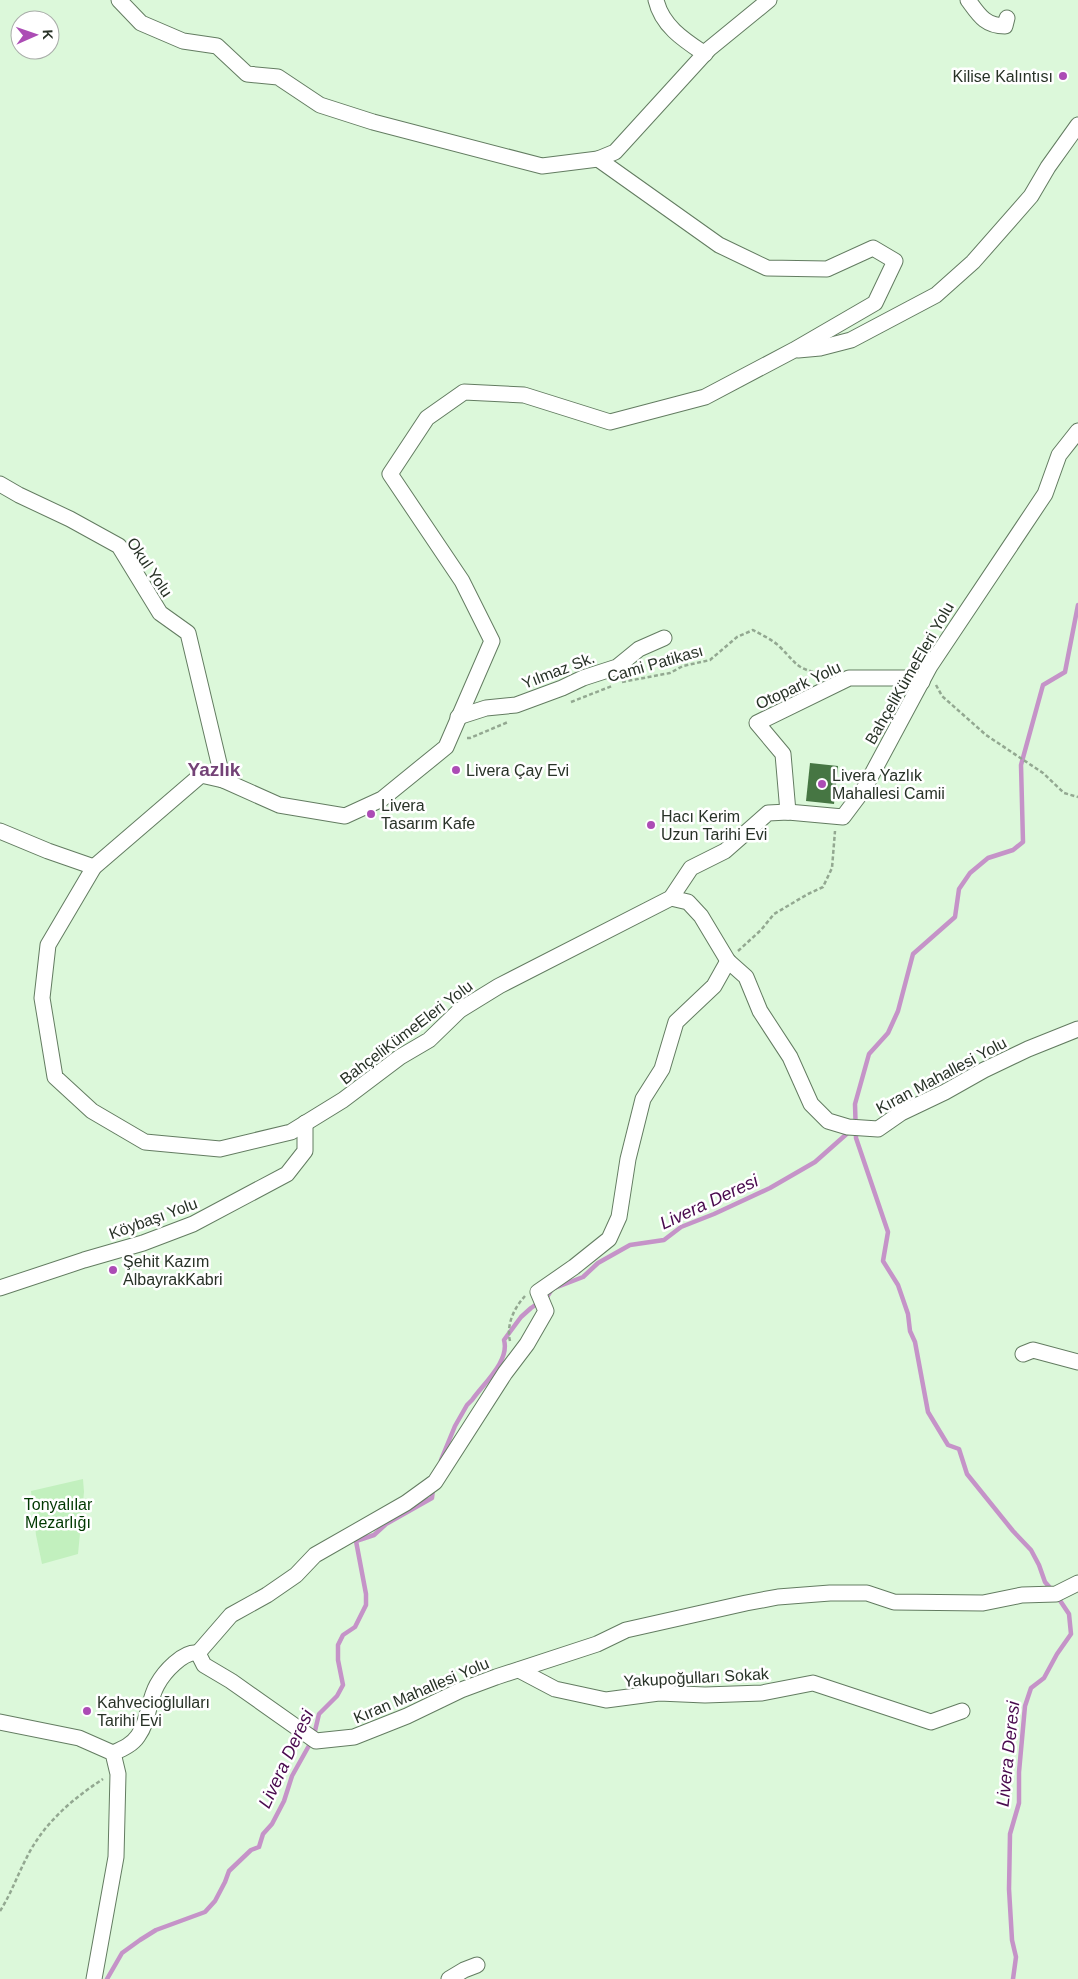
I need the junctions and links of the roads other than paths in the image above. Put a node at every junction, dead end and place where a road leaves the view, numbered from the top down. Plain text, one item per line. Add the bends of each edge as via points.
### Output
1 (119, 0) edge
2 (656, 0) edge
3 (769, 0) edge
4 (968, 0) edge
5 (1008, 18) dead end
6 (705, 54) junction
7 (1078, 125) edge
8 (598, 159) junction
9 (794, 350) junction
10 (1078, 431) edge
11 (0, 484) edge
12 (664, 638) dead end
13 (928, 683) junction
14 (458, 718) junction
15 (223, 780) junction
16 (788, 812) junction
17 (0, 831) edge
18 (94, 866) junction
19 (671, 898) junction
20 (728, 961) junction
21 (1078, 1029) edge
22 (305, 1123) junction
23 (0, 1288) edge
24 (1023, 1354) dead end
25 (1078, 1362) edge
26 (1078, 1583) edge
27 (198, 1653) junction
28 (519, 1670) junction
29 (962, 1711) dead end
30 (0, 1722) edge
31 (113, 1754) junction
32 (477, 1965) dead end
33 (94, 1979) edge
34 (449, 1979) edge

1 - 8 street via 141,23 183,41 217,46 247,74 278,77 320,105 542,166
2 - 6 street via 662,17 672,30
3 - 6 street
4 - 5 street via 993,26 1005,26
6 - 8 street via 615,152
7 - 9 street, BahçeliKümeEleri Yolu via 1031,196 973,262 936,294 851,340 820,348
8 - 9 street, BahçeliKümeEleri Yolu via 719,245 766,268 827,269 873,248 895,261 875,303
9 - 14 street, BahçeliKümeEleri Yolu via 705,397 610,422 524,395 464,392 426,418 390,474 462,581 492,641
10 - 13 street, BahçeliKümeEleri Yolu via 1059,454 1044,494 953,629
11 - 15 street, Okul Yolu via 118,546 160,613 188,633
12 - 14 street, Yılmaz Sk. via 639,649 617,666 562,688 516,705 486,708
13 - 16 street, BahçeliKümeEleri Yolu via 844,817
13 - 16 street, Otopark Yolu via 905,678 849,678 757,723 783,754
14 - 15 street, BahçeliKümeEleri Yolu via 446,747 382,799 345,816 279,805
15 - 18 street, BahçeliKümeEleri Yolu via 201,775
16 - 19 street, BahçeliKümeEleri Yolu via 768,813 725,851 691,868
17 - 18 street
18 - 22 street, BahçeliKümeEleri Yolu via 48,945 42,998 55,1077 92,1111 145,1142 220,1149 290,1132
19 - 20 street, Kıran Mahallesi Yolu via 688,902 701,916
19 - 22 street, BahçeliKümeEleri Yolu via 499,986 460,1010 429,1040
20 - 21 street, Kıran Mahallesi Yolu via 746,977 760,1010 790,1058 811,1104 828,1121 848,1127 878,1129 900,1113 1028,1048
20 - 27 street via 714,986 676,1022 662,1070 643,1099 628,1159 619,1217 609,1238 538,1292 546,1311 435,1482 406,1503 315,1554 296,1575 231,1615
22 - 23 street, Köybaşı Yolu via 305,1152 287,1174 193,1224
24 - 25 street via 1033,1350
26 - 28 street, Kıran Mahallesi Yolu via 1056,1594 1022,1595 983,1603 894,1602 868,1593 778,1597 626,1630 597,1644
27 - 28 street, Kıran Mahallesi Yolu via 204,1665 231,1680 316,1741 354,1737 408,1716 460,1690
27 - 31 street via 189,1653 177,1661 157,1684 139,1736 132,1744
28 - 29 street, Yakupoğulları Sokak via 555,1689 606,1700 659,1693 762,1693 813,1683 931,1722
30 - 31 street via 79,1738
31 - 33 street via 118,1774 116,1857
32 - 34 street

